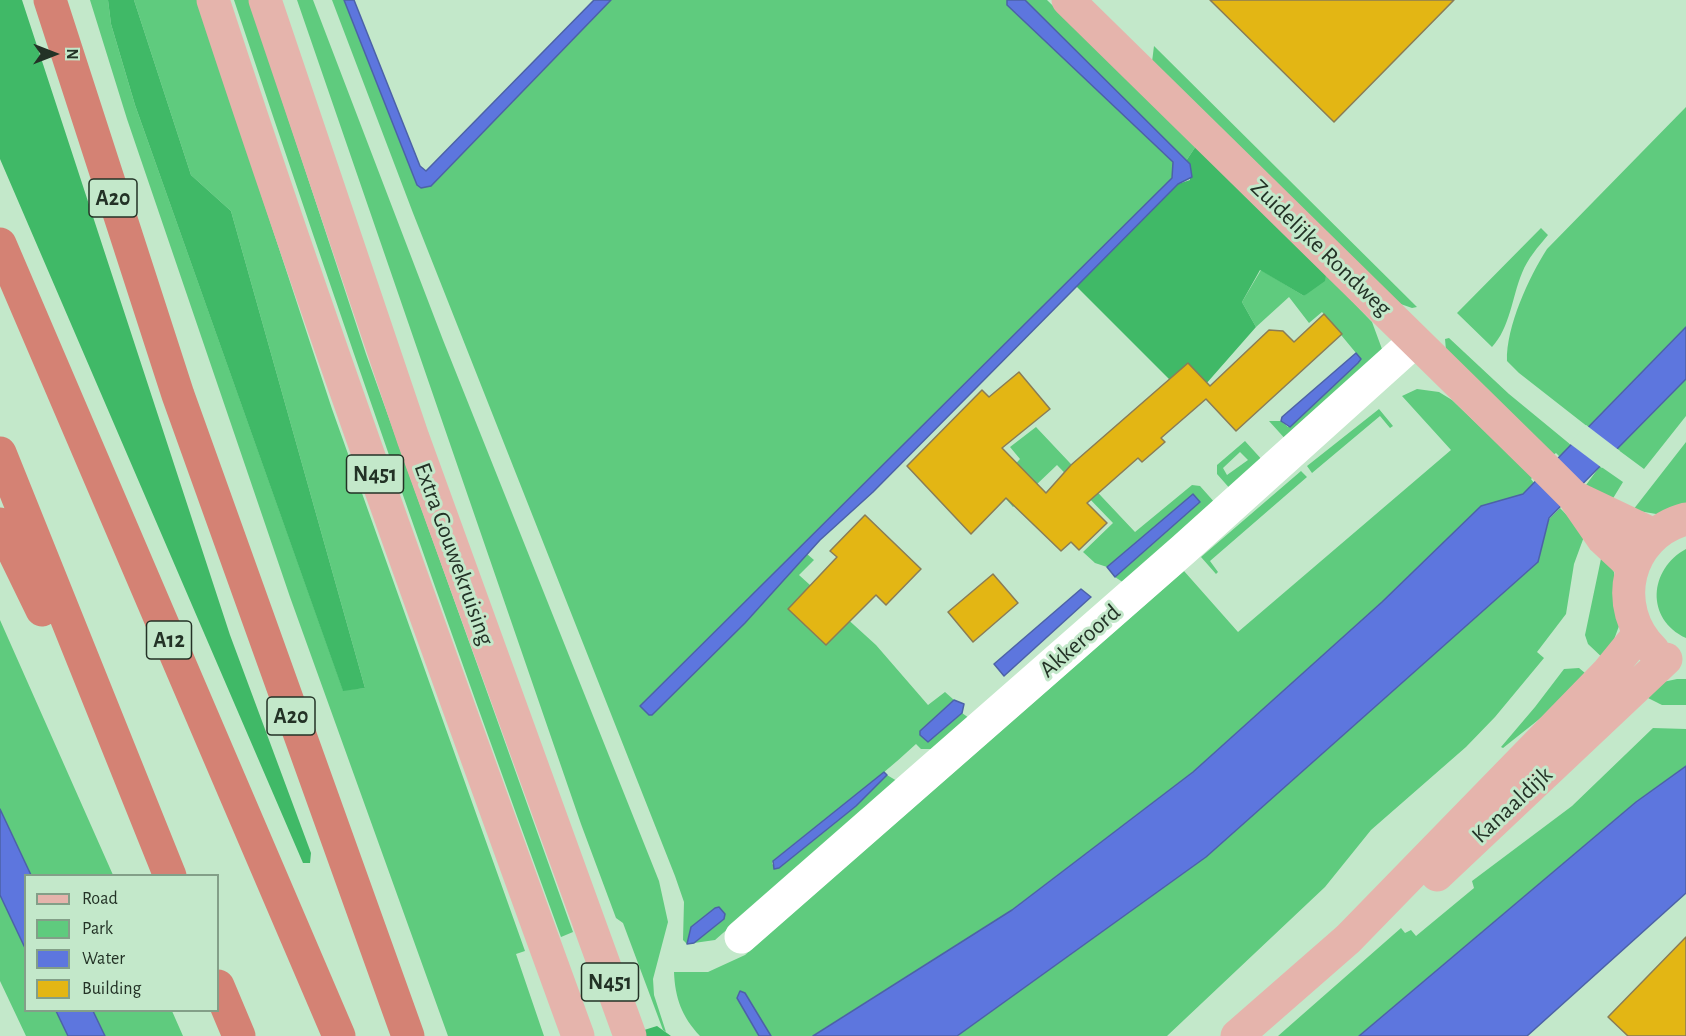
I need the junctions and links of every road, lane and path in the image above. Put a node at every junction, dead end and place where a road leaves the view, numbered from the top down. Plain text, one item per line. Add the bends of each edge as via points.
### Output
1 (50, 0) edge
2 (213, 0) edge
3 (265, 0) edge
4 (1068, 0) edge
5 (0, 244) edge
6 (1415, 340) junction
7 (0, 453) edge
8 (1574, 497) junction
9 (1686, 519) edge
10 (0, 524) edge
11 (1654, 535) junction
12 (1632, 566) junction
13 (1639, 634) junction
14 (1676, 663) edge
15 (169, 872) edge
16 (741, 937) dead end
17 (1348, 939) junction
18 (219, 988) edge
19 (239, 1036) edge
20 (339, 1036) edge
21 (408, 1036) edge
22 (578, 1036) edge
23 (630, 1036) edge
24 (1237, 1036) edge

1 - 21 highway, A20 via 182,406
2 - 22 main road, Extra Gouwekruising / N451 via 391,520
3 - 23 main road, Extra Gouwekruising / N451 via 413,438
4 - 6 main road, Zuidelijke Rondweg
5 - 20 highway, A12
6 - 8 main road, Zuidelijke Rondweg
6 - 16 street, Akkeroord via 1185,549
7 - 15 highway
8 - 11 main road, Zuidelijke Rondweg
8 - 12 main road, Zuidelijke Rondweg via 1603,539
9 - 11 main road
10 - 15 highway
11 - 12 main road
12 - 13 main road via 1627,594
13 - 14 main road via 1655,652
13 - 17 main road, Kanaaldijk via 1608,672
14 - 17 main road, Kanaaldijk via 1440,872
17 - 24 main road, Kanaaldijk
18 - 19 highway

